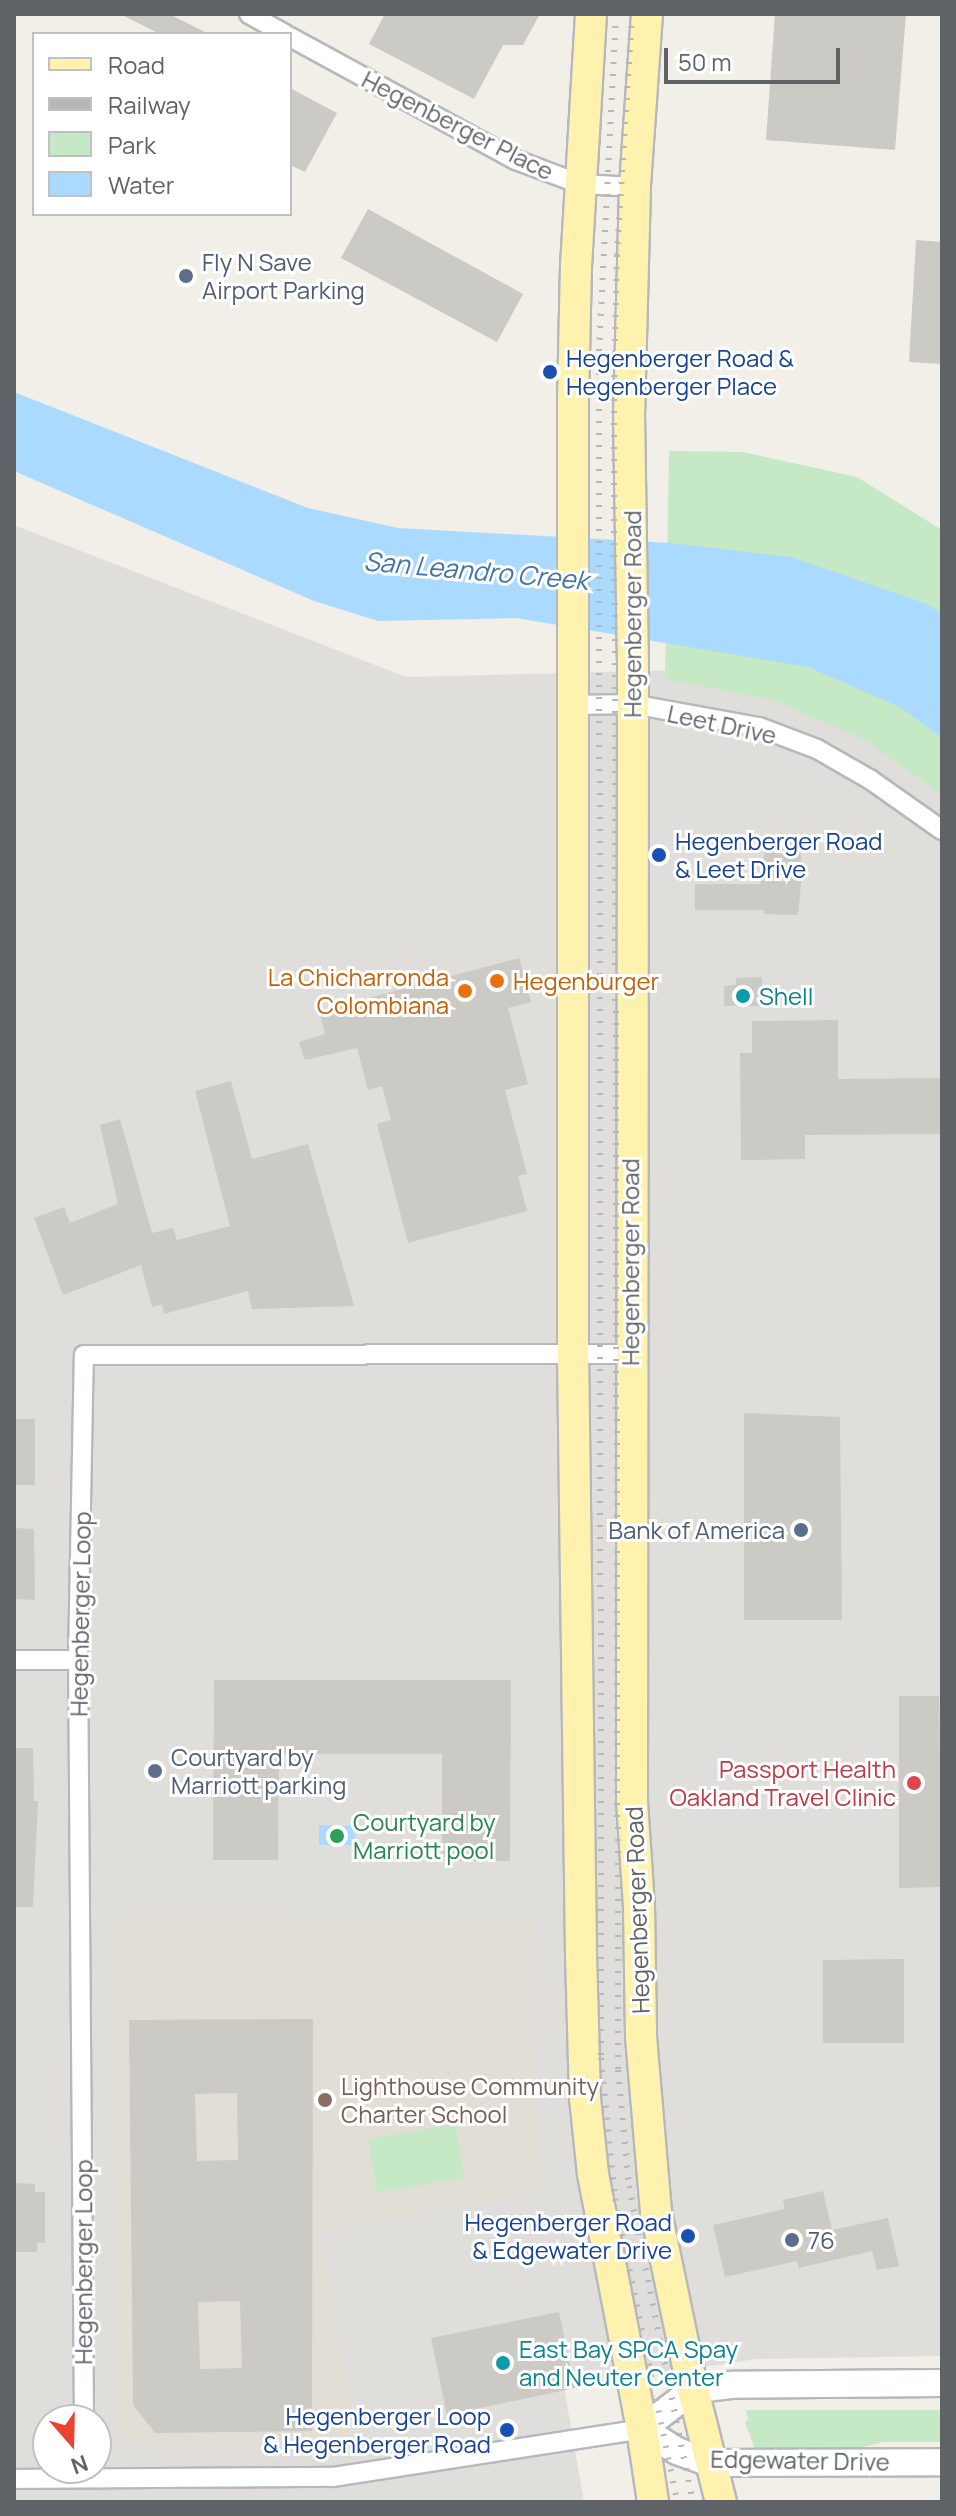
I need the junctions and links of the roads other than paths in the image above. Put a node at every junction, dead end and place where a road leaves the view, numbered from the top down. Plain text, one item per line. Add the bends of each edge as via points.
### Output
1 (249, 14) edge
2 (591, 14) edge
3 (647, 14) edge
4 (282, 32) edge
5 (292, 37) edge
6 (580, 184) junction
7 (635, 187) junction
8 (632, 704) junction
9 (573, 705) junction
10 (942, 830) edge
11 (573, 1352) junction
12 (630, 1354) junction
13 (14, 1660) edge
14 (78, 1660) junction
15 (942, 2383) edge
16 (693, 2390) junction
17 (84, 2404) edge
18 (642, 2429) junction
19 (942, 2462) edge
20 (710, 2463) junction
21 (112, 2473) edge
22 (653, 2502) edge
23 (721, 2502) edge

1 - 4 street, Hegenberger Place
2 - 6 main road
3 - 7 main road, Hegenberger Road
5 - 6 street, Hegenberger Place via 516,160
6 - 7 street, Hegenberger Place
6 - 9 main road
7 - 8 main road, Hegenberger Road via 629,413
8 - 9 street, Leet Drive
8 - 10 street, Leet Drive via 759,727 817,749
8 - 12 main road, Hegenberger Road
9 - 11 main road
11 - 12 street, Hegenberger Loop
11 - 14 street, Hegenberger Loop via 84,1355
11 - 18 main road via 585,2098 604,2243
12 - 16 main road, Hegenberger Road via 632,1801 641,2037 656,2212
13 - 14 street
14 - 17 street, Hegenberger Loop
15 - 16 main road
16 - 18 main road
16 - 20 main road, Hegenberger Road
18 - 20 main road, Edgewater Drive via 677,2451
18 - 21 street via 333,2477
18 - 22 main road
19 - 20 main road, Edgewater Drive
20 - 23 main road, Hegenberger Road

